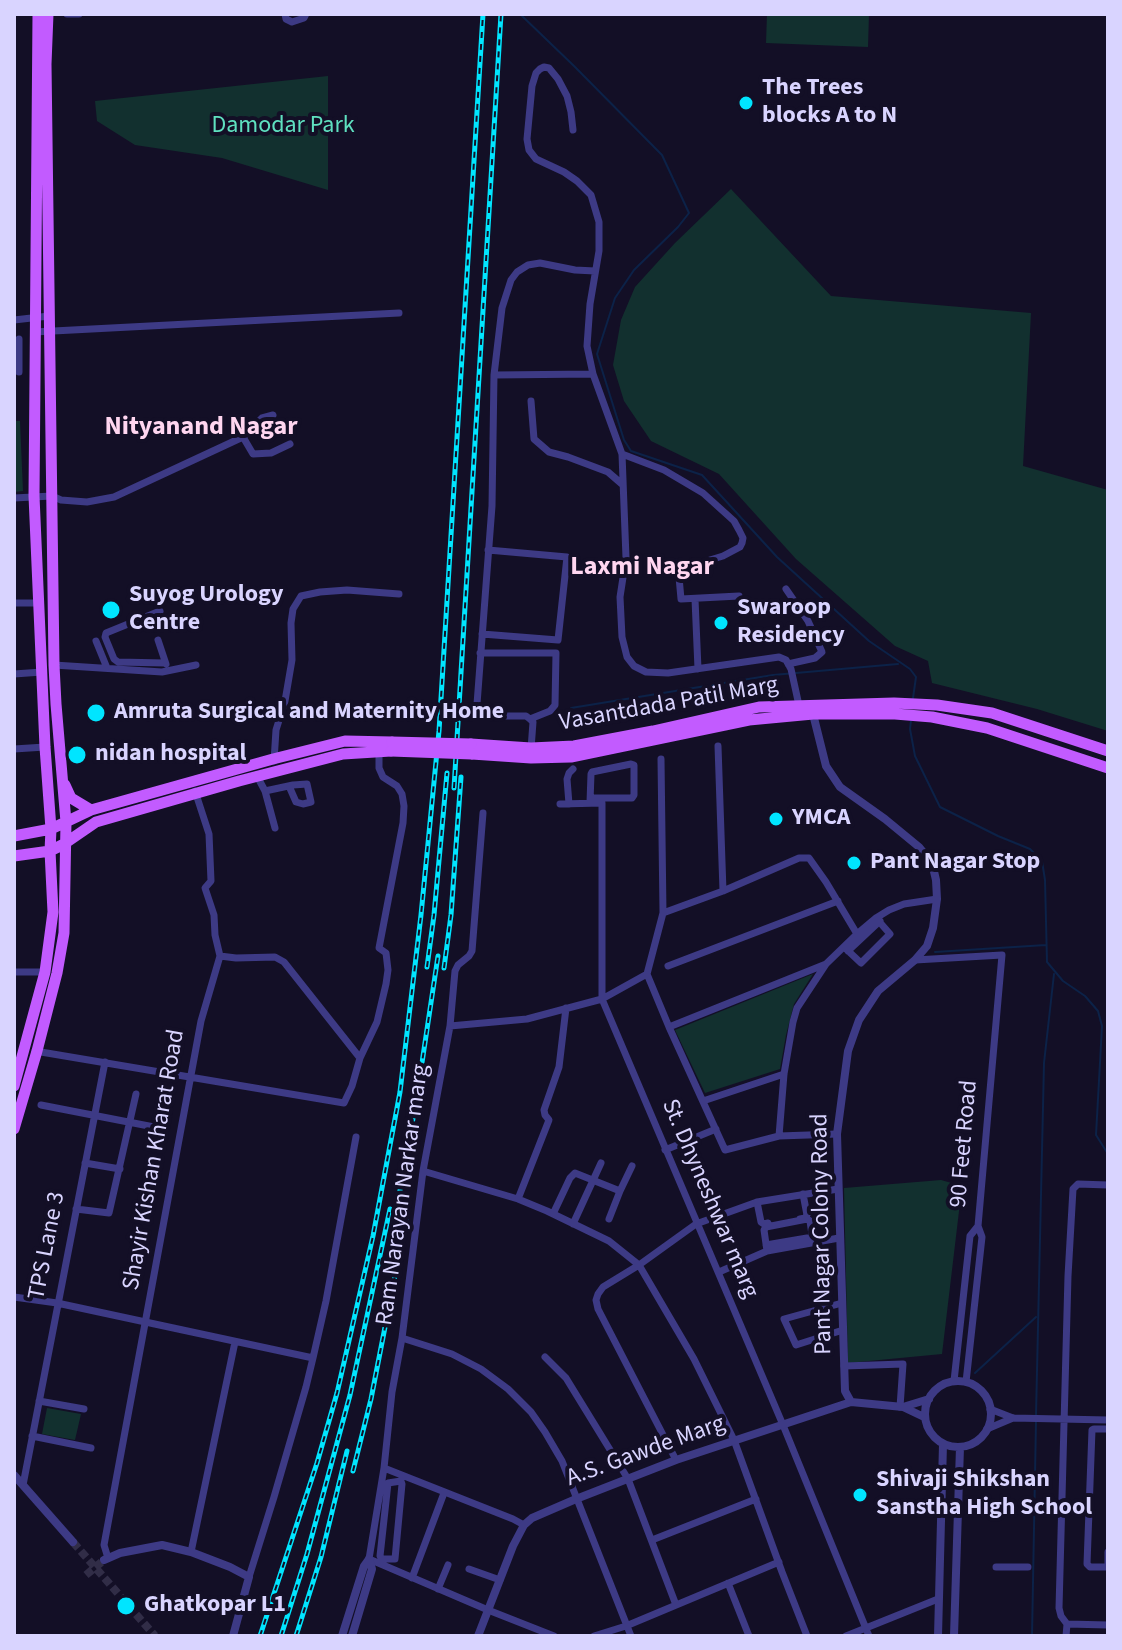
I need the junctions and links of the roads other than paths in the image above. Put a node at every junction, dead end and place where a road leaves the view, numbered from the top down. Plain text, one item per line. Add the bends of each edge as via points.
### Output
1 (38, 14) edge
2 (48, 14) edge
3 (67, 14) edge
4 (79, 14) edge
5 (285, 14) edge
6 (306, 14) edge
7 (573, 130) dead end
8 (595, 271) junction
9 (399, 313) dead end
10 (49, 316) junction
11 (34, 317) junction
12 (14, 320) edge
13 (50, 330) junction
14 (34, 332) junction
15 (19, 339) dead end
16 (34, 371) junction
17 (16, 372) edge
18 (593, 374) junction
19 (494, 375) junction
20 (531, 401) dead end
21 (273, 415) dead end
22 (243, 437) junction
23 (290, 444) dead end
24 (622, 454) junction
25 (623, 485) junction
26 (34, 496) junction
27 (52, 496) junction
28 (14, 498) edge
29 (488, 550) junction
30 (671, 563) dead end
31 (679, 577) dead end
32 (786, 589) dead end
33 (399, 594) dead end
34 (739, 596) dead end
35 (695, 599) junction
36 (14, 603) edge
37 (38, 603) junction
38 (160, 611) dead end
39 (482, 634) junction
40 (158, 640) dead end
41 (96, 641) dead end
42 (480, 653) junction
43 (788, 664) junction
44 (54, 665) junction
45 (196, 665) dead end
46 (167, 666) junction
47 (107, 668) junction
48 (698, 669) junction
49 (42, 672) junction
50 (14, 674) edge
51 (806, 711) junction
52 (930, 711) junction
53 (530, 719) junction
54 (718, 746) dead end
55 (45, 747) junction
56 (392, 747) junction
57 (14, 749) edge
58 (1103, 750) edge
59 (531, 753) junction
60 (661, 759) dead end
61 (1093, 763) junction
62 (275, 765) junction
63 (1108, 768) edge
64 (573, 769) dead end
65 (238, 775) junction
66 (257, 776) junction
67 (61, 777) junction
68 (289, 786) dead end
69 (194, 788) junction
70 (265, 791) junction
71 (590, 800) junction
72 (602, 800) junction
73 (560, 804) dead end
74 (569, 804) junction
75 (91, 810) junction
76 (115, 810) junction
77 (483, 813) dead end
78 (66, 822) junction
79 (275, 828) dead end
80 (51, 829) junction
81 (14, 836) edge
82 (64, 844) junction
83 (50, 851) junction
84 (14, 856) edge
85 (723, 891) junction
86 (937, 899) junction
87 (838, 901) junction
88 (663, 913) junction
89 (878, 920) junction
90 (857, 934) junction
91 (846, 949) junction
92 (220, 956) junction
93 (915, 960) junction
94 (826, 964) junction
95 (668, 966) dead end
96 (14, 972) edge
97 (51, 972) junction
98 (647, 974) junction
99 (602, 999) junction
100 (566, 1008) junction
101 (450, 1026) junction
102 (669, 1027) junction
103 (32, 1050) junction
104 (360, 1058) junction
105 (105, 1062) junction
106 (16, 1071) edge
107 (784, 1074) junction
108 (191, 1077) junction
109 (14, 1086) edge
110 (136, 1094) dead end
111 (703, 1101) junction
112 (41, 1105) dead end
113 (95, 1116) junction
114 (130, 1123) junction
115 (154, 1127) dead end
116 (14, 1129) edge
117 (716, 1129) junction
118 (837, 1134) junction
119 (779, 1136) junction
120 (356, 1137) dead end
121 (665, 1150) junction
122 (85, 1163) junction
123 (601, 1163) dead end
124 (632, 1166) dead end
125 (120, 1169) junction
126 (423, 1171) junction
127 (593, 1181) junction
128 (1108, 1185) edge
129 (838, 1189) junction
130 (620, 1191) junction
131 (804, 1196) junction
132 (518, 1199) junction
133 (758, 1204) junction
134 (76, 1209) junction
135 (553, 1214) junction
136 (609, 1219) dead end
137 (573, 1224) junction
138 (696, 1224) junction
139 (978, 1226) junction
140 (839, 1238) junction
141 (813, 1240) junction
142 (767, 1248) junction
143 (639, 1265) junction
144 (719, 1272) junction
145 (14, 1297) edge
146 (57, 1303) junction
147 (842, 1303) junction
148 (146, 1323) junction
149 (843, 1330) junction
150 (402, 1338) junction
151 (235, 1342) junction
152 (545, 1357) dead end
153 (313, 1358) junction
154 (1066, 1361) junction
155 (1075, 1361) dead end
156 (844, 1366) junction
157 (954, 1381) junction
158 (966, 1382) junction
159 (929, 1399) junction
160 (39, 1401) junction
161 (851, 1402) junction
162 (901, 1407) junction
163 (84, 1409) dead end
164 (990, 1409) junction
165 (924, 1417) junction
166 (1013, 1418) junction
167 (1064, 1419) junction
168 (1105, 1424) edge
169 (783, 1425) junction
170 (987, 1429) junction
171 (32, 1436) junction
172 (734, 1440) junction
173 (943, 1444) junction
174 (960, 1447) junction
175 (91, 1448) dead end
176 (676, 1460) junction
177 (384, 1468) junction
178 (14, 1475) edge
179 (628, 1479) junction
180 (23, 1485) junction
181 (444, 1493) junction
182 (576, 1499) junction
183 (756, 1499) junction
184 (524, 1525) junction
185 (652, 1540) junction
186 (73, 1542) tunnel mouth
187 (371, 1547) junction
188 (381, 1548) junction
189 (191, 1552) junction
190 (1108, 1552) edge
191 (106, 1559) joint
192 (369, 1559) junction
193 (384, 1562) junction
194 (779, 1562) junction
195 (448, 1565) dead end
196 (996, 1567) dead end
197 (1028, 1567) dead end
198 (1108, 1567) edge
199 (469, 1569) dead end
200 (249, 1577) junction
201 (412, 1578) junction
202 (500, 1580) junction
203 (728, 1583) junction
204 (438, 1589) junction
205 (938, 1599) junction
206 (676, 1605) junction
207 (488, 1610) junction
208 (1067, 1624) junction
209 (1108, 1625) edge
210 (626, 1626) junction
211 (867, 1632) edge
212 (233, 1636) edge
213 (342, 1636) edge
214 (352, 1636) edge
215 (478, 1636) edge
216 (553, 1636) edge
217 (594, 1636) edge
218 (631, 1636) edge
219 (749, 1636) edge
220 (807, 1636) edge
221 (846, 1636) edge
222 (938, 1636) edge
223 (954, 1636) edge
224 (1066, 1636) edge

1 - 11 main road
2 - 10 main road
3 - 4 street
5 - 6 street via 292,22
7 - 8 street via 558,79 549,68 540,69 532,86 529,150 591,195 599,222
8 - 18 street via 587,346
8 - 19 street via 540,263 517,272 502,308
9 - 13 street
10 - 11 street
10 - 13 main road
11 - 12 street
11 - 14 main road
13 - 14 street
13 - 27 main road
14 - 16 main road
15 - 17 street
16 - 17 street
16 - 26 main road
18 - 19 street
18 - 24 street
19 - 29 street
20 - 25 street via 534,439 541,446 608,472
21 - 22 street via 262,418
22 - 23 street via 253,454
22 - 27 street via 114,497 87,502
24 - 25 street
24 - 30 street via 703,493 739,530 740,547 723,556
25 - 48 street via 626,558 620,597 627,657 646,672
26 - 27 street
26 - 28 street
26 - 37 main road
27 - 44 main road
29 - 39 street
29 - 39 street via 567,557 558,640
31 - 35 street via 680,597
32 - 43 street via 822,652
33 - 62 street via 347,590 301,596 293,609 292,660 276,730
34 - 35 street
35 - 48 street
36 - 37 street
37 - 49 main road
38 - 46 street via 105,637 118,662
39 - 42 street
40 - 46 street
41 - 47 street
42 - 53 street via 481,713
42 - 53 street via 556,653 555,705
43 - 48 street via 779,657 746,658
43 - 51 street
44 - 47 street
44 - 67 main road
45 - 46 street
46 - 47 street via 162,672
49 - 50 street
49 - 55 main road
51 - 52 main road, Vasantdada Patil Marg
51 - 59 main road, Vasantdada Patil Marg via 617,743 571,757
51 - 86 street, Pant Nagar Colony Road via 826,766 840,787 919,847 932,863
52 - 58 main road, Vasantdada Patil Marg via 992,713
52 - 61 main road, Vasantdada Patil Marg
53 - 59 street
54 - 85 street
55 - 57 street
55 - 80 main road
56 - 59 main road, Vasantdada Patil Marg, bridge
56 - 62 main road, Vasantdada Patil Marg via 345,741
56 - 104 street via 379,768 397,786 404,806 379,948 386,953 388,970 377,1022
58 - 61 main road
60 - 88 street
61 - 63 main road, Vasantdada Patil Marg
62 - 65 main road, Vasantdada Patil Marg
62 - 66 main road, Vasantdada Patil Marg
64 - 74 street via 567,779
65 - 66 main road, Vasantdada Patil Marg
65 - 69 main road, Vasantdada Patil Marg
66 - 70 street
67 - 75 main road via 71,798
67 - 78 main road
68 - 70 street
69 - 76 main road, Vasantdada Patil Marg
69 - 92 street via 209,834 211,881 205,888
70 - 79 street
71 - 72 street
71 - 72 street via 592,772 634,765 632,798
71 - 74 street
72 - 99 street, St. Dhyneshwar marg
73 - 74 street
75 - 76 main road, Vasantdada Patil Marg
75 - 78 main road, Vasantdada Patil Marg
76 - 82 main road, Vasantdada Patil Marg
77 - 101 street, Ram Narayan Narkar marg via 472,951 455,971
78 - 80 main road, Vasantdada Patil Marg
78 - 82 main road
80 - 81 main road, Vasantdada Patil Marg
80 - 83 main road
82 - 83 main road, Vasantdada Patil Marg
82 - 97 main road via 64,933
83 - 84 main road, Vasantdada Patil Marg
83 - 97 main road
85 - 87 street via 809,858
85 - 88 street
86 - 89 street via 904,904
86 - 93 street, Pant Nagar Colony Road via 927,946
87 - 90 street
87 - 95 street
88 - 98 street
89 - 90 street
89 - 91 street
89 - 91 street via 890,936 861,963
90 - 91 street
91 - 94 street
92 - 104 street via 275,957 284,962
92 - 108 street, Shayir Kishan Kharat Road
93 - 118 street, Pant Nagar Colony Road via 878,991 859,1020 848,1051
93 - 139 street, 90 Feet Road via 1002,955
94 - 102 street
94 - 107 street via 797,1008
96 - 97 street
97 - 103 main road
98 - 99 street
98 - 102 street
99 - 100 street
99 - 121 street, St. Dhyneshwar marg
100 - 101 street via 527,1019
100 - 132 street via 559,1067 544,1110 549,1120
101 - 126 street, Ram Narayan Narkar marg
102 - 111 street
103 - 105 street
103 - 106 main road
103 - 116 main road
104 - 108 street via 344,1103
105 - 108 street
105 - 113 street, TPS Lane 3
106 - 109 main road
107 - 111 street
107 - 119 street
108 - 148 street, Shayir Kishan Kharat Road
110 - 114 street
111 - 117 street
112 - 113 street
113 - 114 street
113 - 122 street, TPS Lane 3
114 - 115 street
114 - 125 street
117 - 119 street via 725,1150
117 - 121 street
118 - 119 street
118 - 129 street, Pant Nagar Colony Road
120 - 153 street
121 - 138 street, St. Dhyneshwar marg
122 - 125 street
122 - 134 street, TPS Lane 3
123 - 127 street
124 - 130 street
125 - 134 street via 109,1213
126 - 132 street
126 - 150 street, Ram Narayan Narkar marg
127 - 130 street
127 - 135 street via 573,1174
127 - 137 street
128 - 154 street via 1078,1184 1073,1189
129 - 131 street
129 - 140 street, Pant Nagar Colony Road
130 - 136 street
131 - 133 street
131 - 133 street via 805,1218 764,1224
132 - 135 street
133 - 138 street
134 - 146 street, TPS Lane 3
135 - 137 street
137 - 143 street via 609,1241
138 - 143 street
138 - 144 street, St. Dhyneshwar marg
139 - 157 street, 90 Feet Road via 970,1236
139 - 158 street via 982,1237
140 - 141 street
140 - 147 street, Pant Nagar Colony Road
141 - 142 street
141 - 142 street via 807,1219 766,1227
142 - 144 street
143 - 172 street
143 - 176 street via 603,1287 596,1300
144 - 169 street, St. Dhyneshwar marg
145 - 146 street
146 - 148 street
146 - 160 street, TPS Lane 3
147 - 149 street, Pant Nagar Colony Road
147 - 149 street via 784,1319 796,1345
148 - 151 street
148 - 191 street, Shayir Kishan Kharat Road via 104,1545
149 - 156 street, Pant Nagar Colony Road
150 - 177 street
150 - 182 street, Ram Narayan Narkar marg via 452,1354 508,1389 545,1432
151 - 153 street
151 - 189 street
152 - 179 street via 566,1378
153 - 200 street
154 - 155 street
154 - 167 street
156 - 161 street, Pant Nagar Colony Road
156 - 162 street via 903,1364
157 - 158 street
157 - 159 street
158 - 164 street via 980,1389
159 - 162 street, A.S. Gawde Marg
159 - 165 street
160 - 163 street
160 - 171 street, TPS Lane 3
161 - 162 street, A.S. Gawde Marg
161 - 169 street, A.S. Gawde Marg
162 - 165 street, A.S. Gawde Marg
164 - 166 street
164 - 170 street
165 - 173 street
166 - 167 street
166 - 170 street
167 - 168 street via 1087,1416
167 - 208 street via 1059,1608
168 - 198 street via 1092,1430 1087,1564
169 - 172 street, A.S. Gawde Marg
169 - 211 street, St. Dhyneshwar marg
170 - 174 street via 978,1440
171 - 175 street
171 - 180 street, TPS Lane 3
172 - 176 street, A.S. Gawde Marg
172 - 183 street
173 - 174 street
173 - 205 street
174 - 223 street
176 - 179 street, A.S. Gawde Marg
177 - 181 street
177 - 187 street
178 - 180 street
179 - 182 street, A.S. Gawde Marg
179 - 185 street
180 - 186 street
181 - 184 street
181 - 201 street
182 - 184 street, A.S. Gawde Marg
182 - 210 street, Ram Narayan Narkar marg
183 - 185 street
183 - 194 street
184 - 202 street
185 - 206 street
187 - 188 street
187 - 192 street
188 - 193 street
188 - 193 street via 388,1483 401,1481 395,1559
189 - 191 street via 162,1545
189 - 200 street
190 - 198 street
192 - 193 street
192 - 213 street
192 - 214 street via 372,1569
193 - 201 street
194 - 203 street
194 - 220 street
195 - 204 street
196 - 197 street
199 - 202 street
200 - 212 street
201 - 204 street
202 - 207 street
203 - 206 street
203 - 219 street
204 - 207 street
205 - 211 street
205 - 222 street
206 - 210 street
207 - 215 street
207 - 216 street
208 - 209 street
208 - 224 street
210 - 217 street
210 - 218 street, Ram Narayan Narkar marg
211 - 221 street

